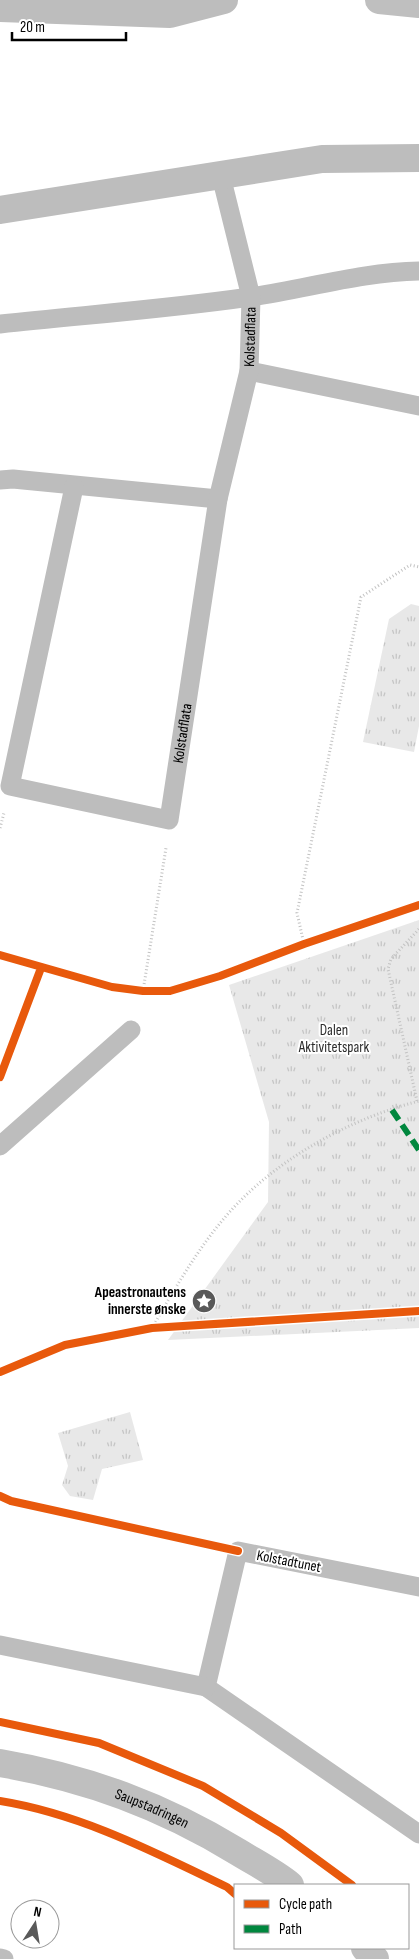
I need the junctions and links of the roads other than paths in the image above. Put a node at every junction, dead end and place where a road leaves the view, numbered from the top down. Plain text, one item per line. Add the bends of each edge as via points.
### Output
1 (224, 0) edge
2 (379, 0) edge
3 (419, 4) edge
4 (0, 8) edge
5 (419, 158) edge
6 (221, 176) junction
7 (0, 210) edge
8 (419, 270) edge
9 (251, 297) junction
10 (0, 324) edge
11 (249, 371) junction
12 (419, 406) edge
13 (0, 480) edge
14 (74, 486) junction
15 (218, 499) junction
16 (131, 1030) dead end
17 (0, 1146) edge
18 (419, 1587) edge
19 (0, 1645) edge
20 (206, 1687) junction
21 (0, 1763) edge
22 (419, 1834) edge
23 (289, 1884) edge
24 (366, 1949) edge
25 (0, 1958) edge
26 (4, 1959) edge
27 (375, 1959) edge

1 - 4 street via 170,14
2 - 3 street
5 - 6 street via 322,159
6 - 7 street
6 - 9 lane, Kolstadflata
8 - 9 lane via 390,271
9 - 10 lane
9 - 11 lane, Kolstadflata
11 - 12 lane
11 - 15 lane, Kolstadflata
13 - 14 lane
14 - 15 lane
14 - 15 lane, Kolstadflata via 10,786 169,820
16 - 17 lane
18 - 20 lane, Kolstadtunet via 238,1551
19 - 20 lane
20 - 22 lane
21 - 23 street, Saupstadringen via 52,1772 109,1790 186,1822
24 - 27 street
25 - 26 lane

